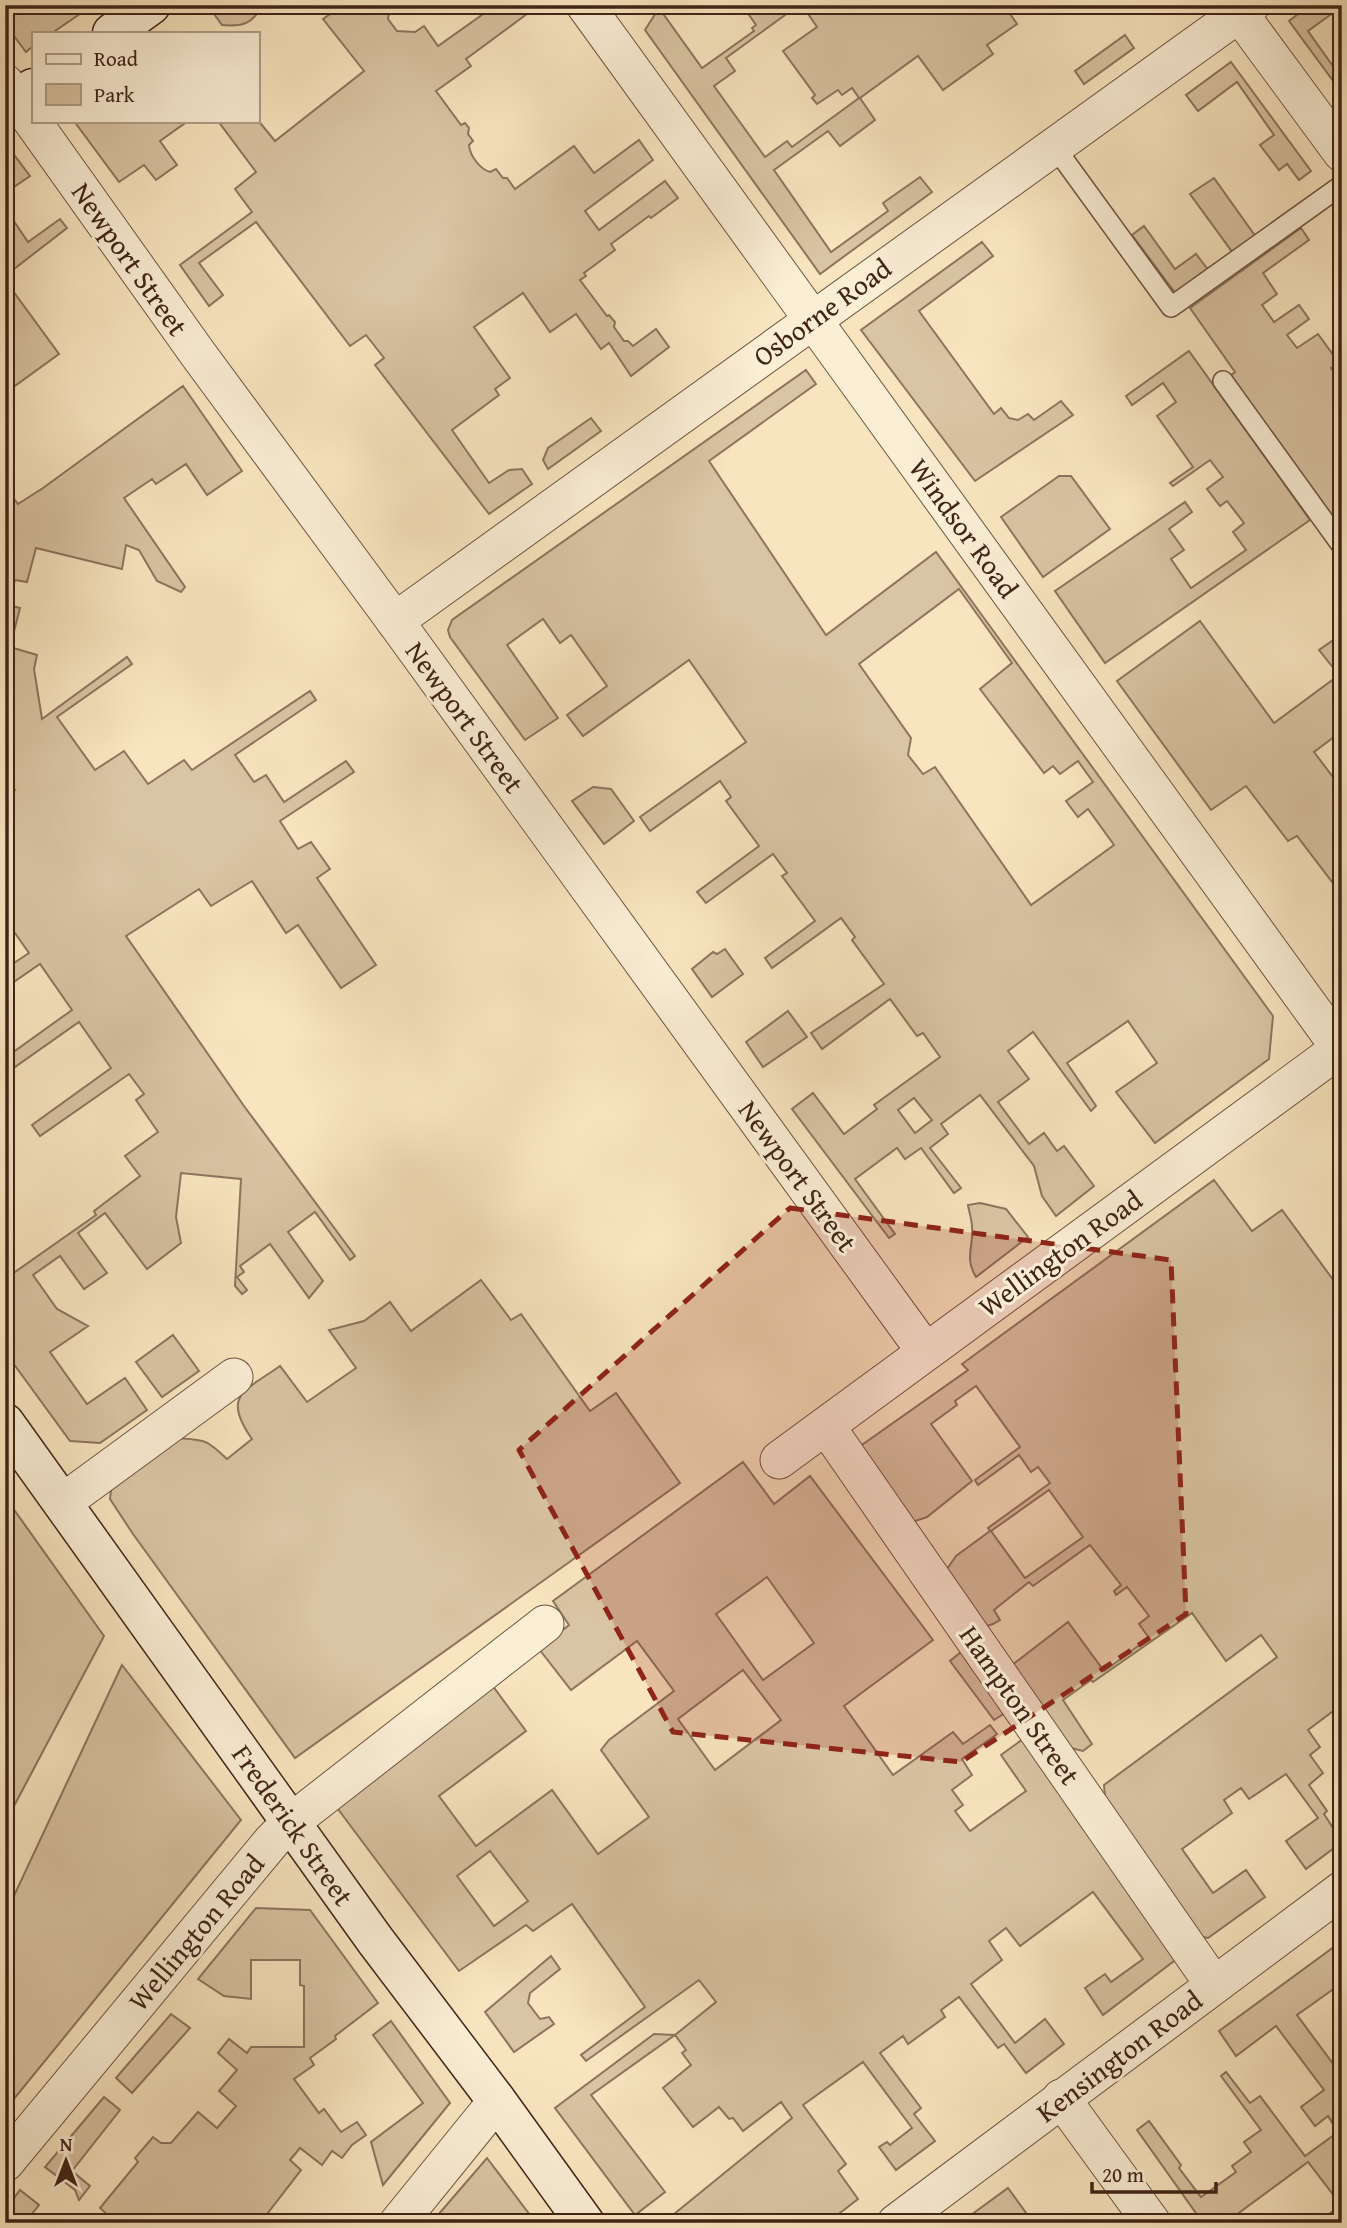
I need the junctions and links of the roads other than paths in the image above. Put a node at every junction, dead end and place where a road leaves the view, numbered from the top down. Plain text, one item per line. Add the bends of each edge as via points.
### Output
1 (150, 5) edge
2 (585, 5) edge
3 (1241, 8) edge
4 (113, 32) edge
5 (15, 95) edge
6 (32, 119) edge
7 (34, 122) edge
8 (1054, 146) junction
9 (1342, 153) edge
10 (1342, 185) edge
11 (811, 320) junction
12 (1223, 381) dead end
13 (1342, 546) edge
14 (396, 621) junction
15 (1341, 1048) edge
16 (925, 1350) junction
17 (233, 1377) dead end
18 (5, 1423) edge
19 (826, 1426) junction
20 (779, 1460) dead end
21 (62, 1503) junction
22 (545, 1625) dead end
23 (290, 1823) junction
24 (1342, 1890) edge
25 (1214, 1985) junction
26 (1061, 2098) junction
27 (496, 2101) junction
28 (5, 2162) edge
29 (398, 2223) edge
30 (585, 2223) edge
31 (896, 2223) edge
32 (1152, 2223) edge

1 - 4 main road
2 - 11 street, Windsor Road
3 - 8 street, Osborne Road
3 - 9 street
5 - 6 street, Newport Street
7 - 14 street, Newport Street via 198,354
8 - 10 lane via 1171,307
8 - 11 street, Osborne Road
11 - 14 street, Osborne Road
11 - 15 street, Windsor Road
12 - 13 lane
14 - 16 street, Newport Street
15 - 16 street, Wellington Road
16 - 19 street, Wellington Road
17 - 21 street via 207,1413
18 - 21 main road, Frederick Street
19 - 20 street, Wellington Road
19 - 25 street, Hampton Street
21 - 23 main road, Frederick Street
22 - 23 street, Wellington Road
23 - 27 main road, Frederick Street
23 - 28 street, Wellington Road
24 - 25 street, Kensington Road
25 - 26 street, Kensington Road
26 - 31 street, Kensington Road
26 - 32 street
27 - 29 street
27 - 30 main road, Frederick Street

